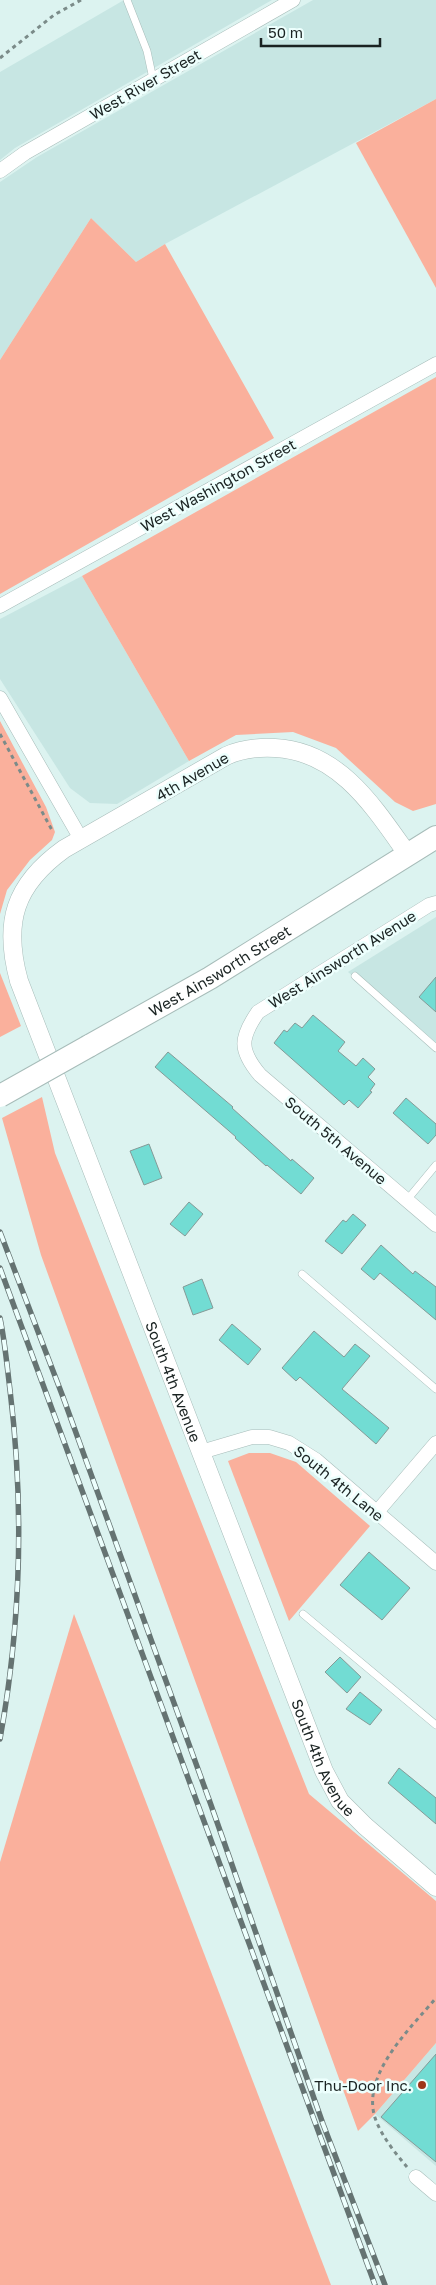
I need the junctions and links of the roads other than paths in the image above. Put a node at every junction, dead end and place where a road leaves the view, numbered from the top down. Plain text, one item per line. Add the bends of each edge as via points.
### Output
1 (127, 0) edge
2 (293, 0) edge
3 (153, 78) junction
4 (0, 171) edge
5 (436, 364) edge
6 (0, 606) edge
7 (0, 698) edge
8 (436, 837) edge
9 (81, 839) junction
10 (64, 849) joint
11 (408, 854) junction
12 (436, 903) edge
13 (355, 976) dead end
14 (436, 1048) edge
15 (244, 1049) joint
16 (0, 1096) edge
17 (436, 1165) edge
18 (407, 1200) junction
19 (436, 1225) edge
20 (302, 1274) dead end
21 (436, 1389) edge
22 (436, 1443) edge
23 (201, 1452) junction
24 (376, 1512) junction
25 (436, 1564) edge
26 (303, 1614) dead end
27 (436, 1725) edge
28 (436, 1887) edge
29 (416, 2176) road end
30 (436, 2194) edge

1 - 3 lane
2 - 3 street, West River Street
3 - 4 street, West River Street
5 - 6 street, West Washington Street
7 - 9 street
8 - 11 main road, West Ainsworth Street
9 - 10 street, 4th Avenue
9 - 11 street, 4th Avenue via 226,756 265,747 312,756 340,772
10 - 23 street, South 4th Avenue via 35,873 23,890 11,930 14,964
11 - 16 main road, West Ainsworth Street, bridge via 210,978
12 - 15 street, West Ainsworth Avenue via 258,1012 246,1028
13 - 14 lane
15 - 18 street, South 5th Avenue via 260,1075
17 - 18 lane
18 - 19 street, South 5th Avenue
20 - 21 lane
22 - 24 street
23 - 24 street, South 4th Lane via 252,1436 279,1438 303,1450
23 - 28 street, South 4th Avenue via 324,1771 340,1801
24 - 25 street, South 4th Lane
26 - 27 lane
29 - 30 street

